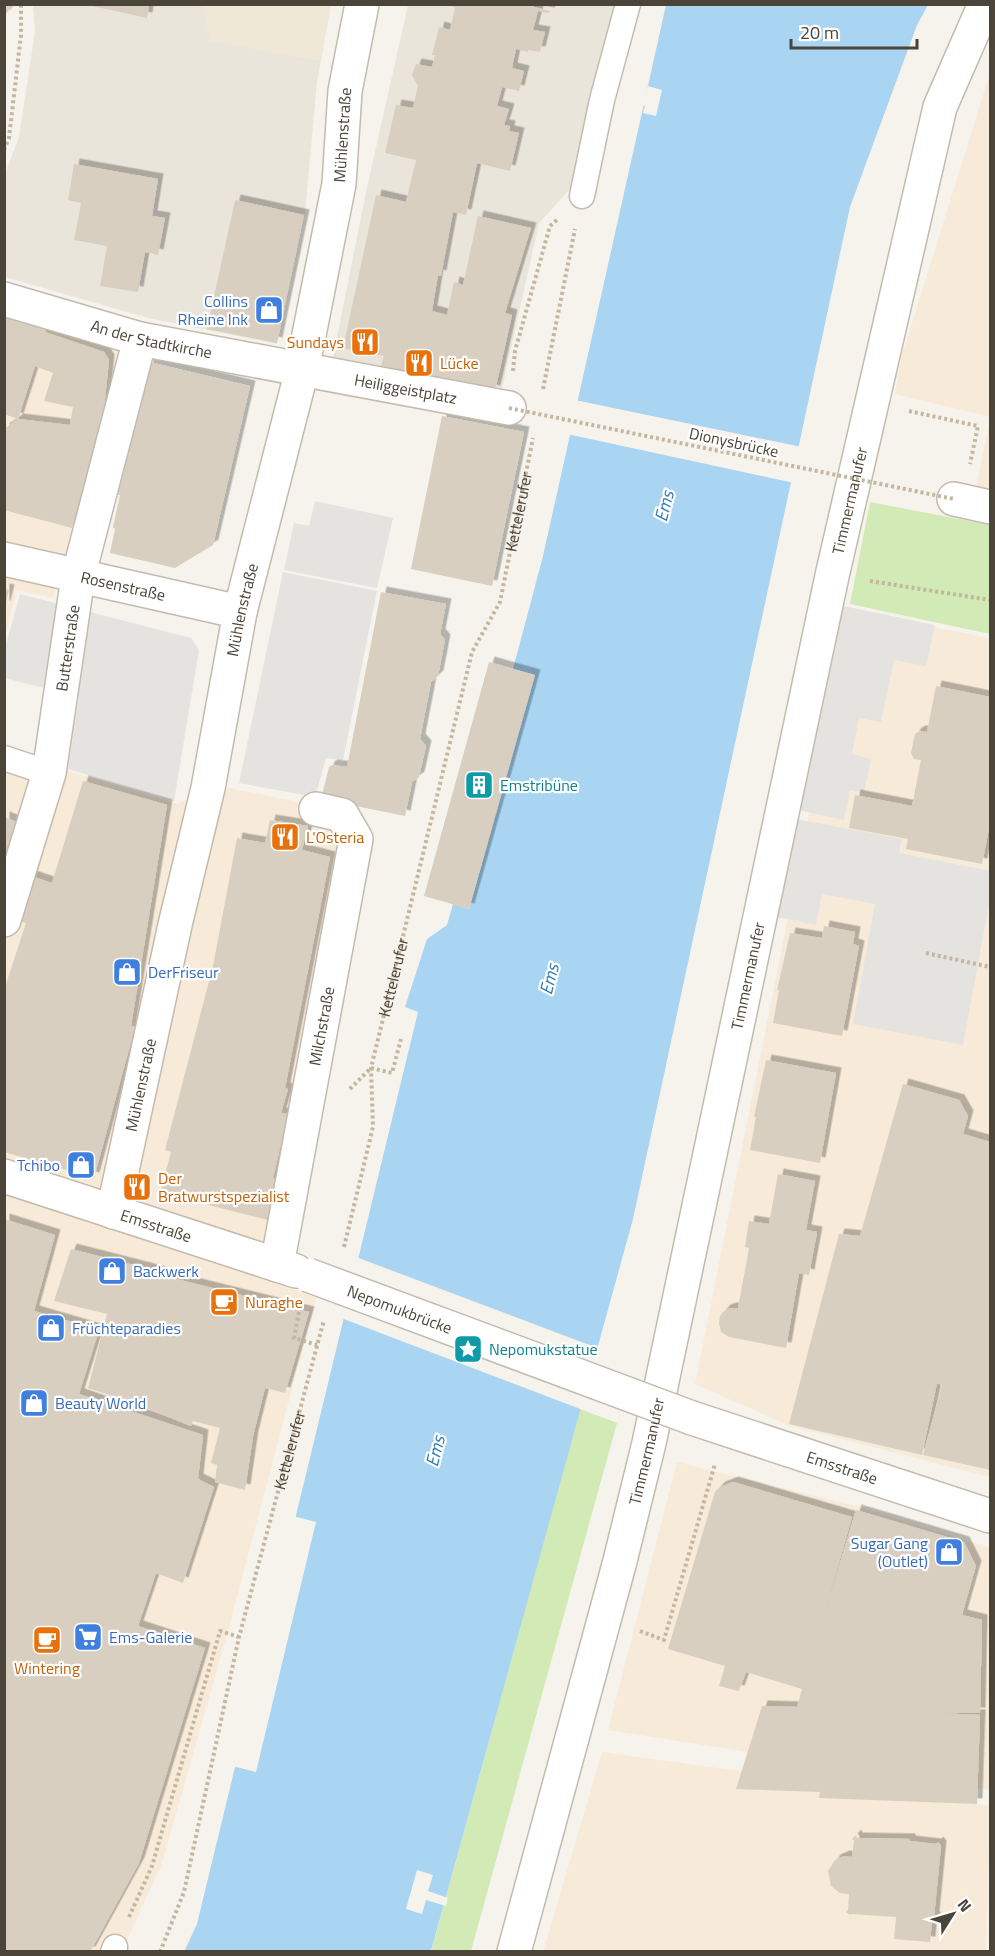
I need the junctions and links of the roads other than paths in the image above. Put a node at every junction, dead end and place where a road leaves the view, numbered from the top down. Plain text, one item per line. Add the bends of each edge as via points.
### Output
1 (362, 4) edge
2 (628, 4) edge
3 (985, 4) edge
4 (582, 196) road end
5 (4, 299) edge
6 (140, 339) junction
7 (302, 370) junction
8 (524, 406) road end
9 (4, 559) edge
10 (78, 577) junction
11 (240, 612) junction
12 (4, 758) edge
13 (49, 773) junction
14 (316, 809) dead end
15 (4, 920) edge
16 (4, 1176) edge
17 (113, 1212) junction
18 (277, 1265) junction
19 (308, 1275) joint
20 (692, 1418) joint
21 (990, 1516) edge
22 (514, 1952) edge

1 - 7 street, Mühlenstraße via 345,91 339,184
2 - 4 lane
3 - 22 street, Timmermanufer via 940,107 832,576 650,1443
5 - 6 street, An der Stadtkirche
6 - 7 street, An der Stadtkirche
6 - 10 street, Butterstraße
7 - 8 street, Heiliggeistplatz
7 - 11 street, Mühlenstraße
9 - 10 street, Rosenstraße
10 - 11 street, Rosenstraße
10 - 13 street, Butterstraße
11 - 17 street, Mühlenstraße via 208,788
12 - 13 lane
13 - 15 street, Butterstraße
14 - 18 street, Milchstraße via 342,815 356,840
16 - 17 street, Emsstraße
17 - 18 street, Emsstraße
18 - 19 street, Emsstraße
19 - 20 street, Nepomukbrücke, bridge
20 - 21 street, Emsstraße

